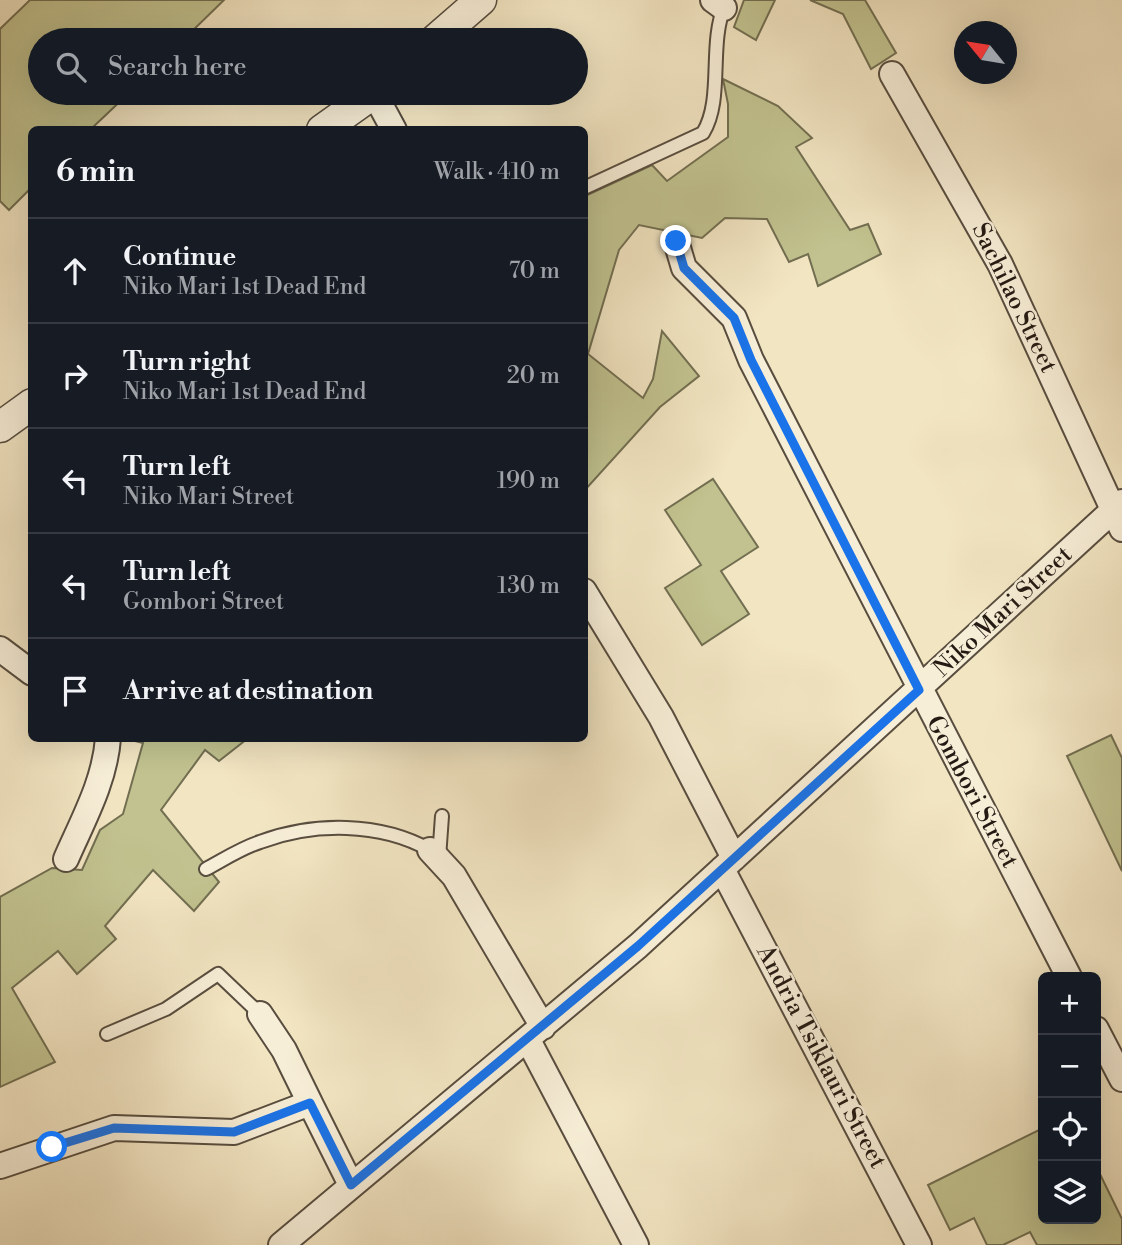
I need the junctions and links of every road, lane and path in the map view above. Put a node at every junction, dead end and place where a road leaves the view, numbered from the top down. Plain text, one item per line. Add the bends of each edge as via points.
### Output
1 (481, 0) edge
2 (722, 3) edge
3 (449, 28) edge
4 (892, 75) dead end
5 (357, 105) edge
6 (380, 105) edge
7 (328, 126) edge
8 (392, 126) edge
9 (588, 186) edge
10 (676, 241) dead end
11 (28, 407) edge
12 (0, 427) edge
13 (1119, 514) edge
14 (588, 598) edge
15 (0, 649) edge
16 (28, 670) edge
17 (919, 690) junction
18 (108, 742) edge
19 (442, 816) dead end
20 (434, 854) junction
21 (66, 859) dead end
22 (728, 864) junction
23 (206, 869) dead end
24 (1066, 972) edge
25 (260, 1014) joint
26 (107, 1034) dead end
27 (536, 1034) junction
28 (1099, 1035) edge
29 (1122, 1079) edge
30 (310, 1103) junction
31 (0, 1166) edge
32 (351, 1185) junction
33 (304, 1234) edge
34 (281, 1245) edge
35 (636, 1245) edge
36 (919, 1245) edge

1 - 3 street
2 - 9 lane via 712,111 703,133
4 - 13 street, Sachilao Street via 1000,264
5 - 7 street
6 - 8 street
10 - 17 street, Gombori Street via 684,268 734,318
11 - 12 street
13 - 17 street, Niko Mari Street
14 - 22 street, Andria Tsiklauri Street via 661,717
15 - 16 street
17 - 22 street, Niko Mari Street
17 - 24 street, Gombori Street
18 - 21 street via 93,797
19 - 20 lane
20 - 23 lane via 388,832 355,828 300,832 259,842
20 - 27 street via 454,876
22 - 27 street, Niko Mari Street
22 - 36 street, Andria Tsiklauri Street
25 - 26 lane via 218,974 166,1009
25 - 30 street via 284,1049
27 - 32 street, Niko Mari Street
27 - 35 street
28 - 29 street
30 - 31 street via 234,1132 114,1128
30 - 32 street
32 - 33 street, Niko Mari Street
33 - 34 street, Niko Mari Street

